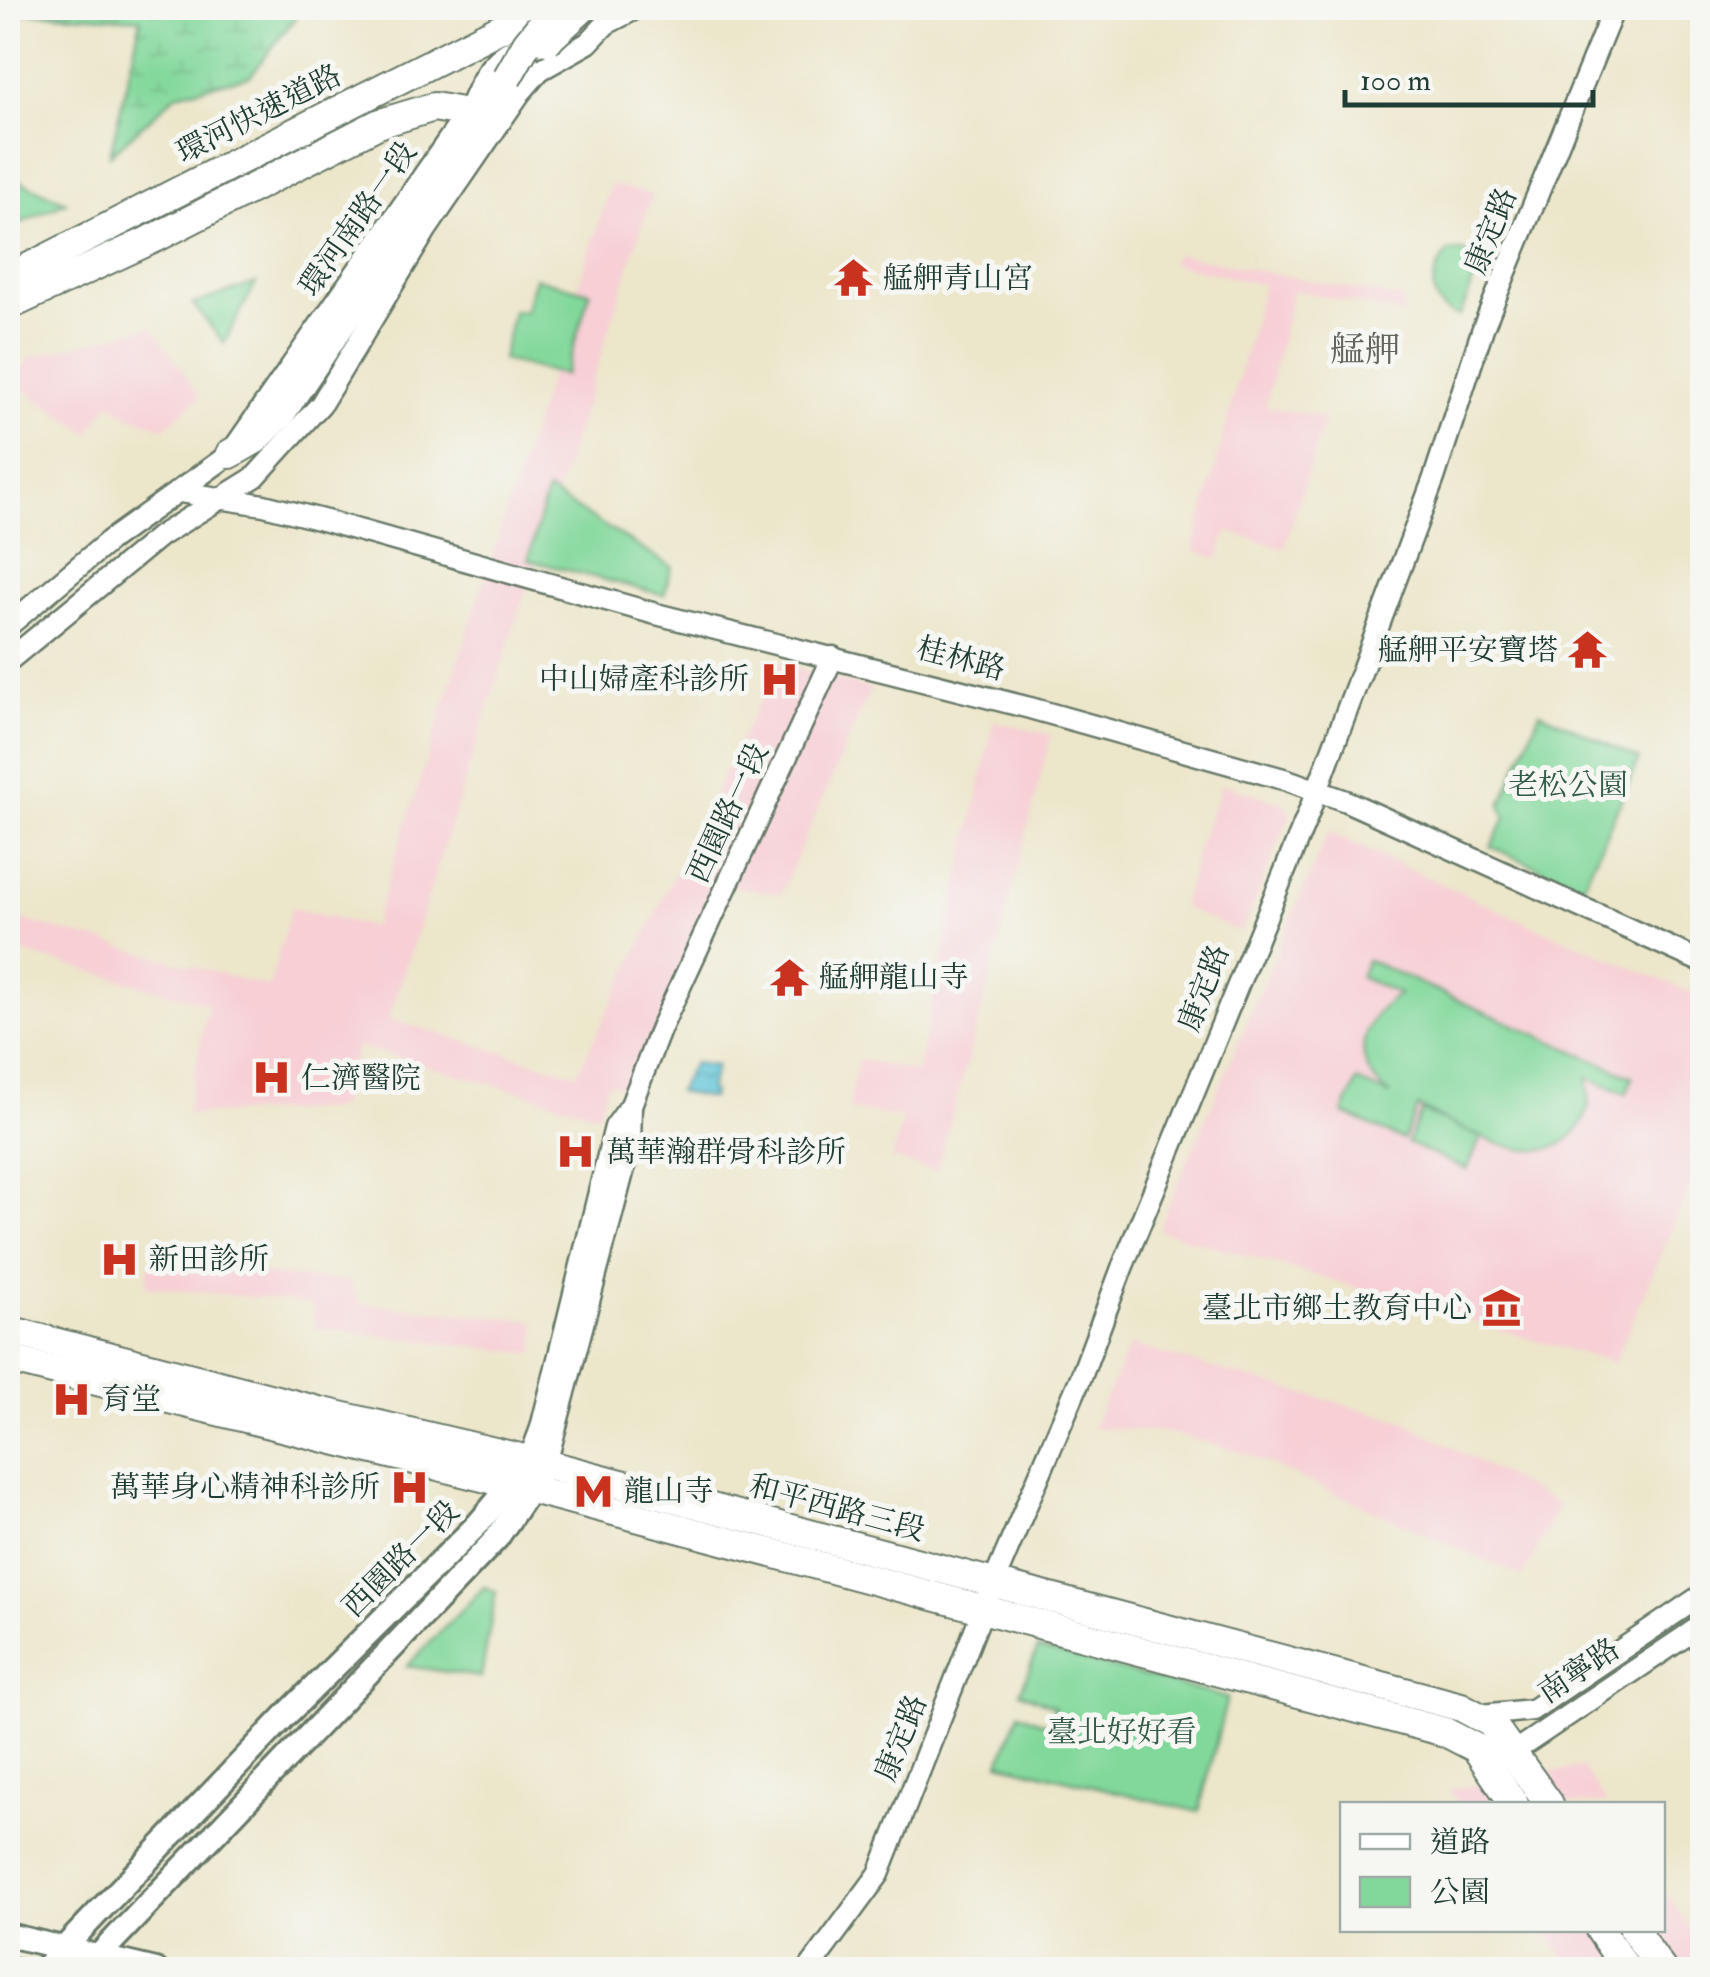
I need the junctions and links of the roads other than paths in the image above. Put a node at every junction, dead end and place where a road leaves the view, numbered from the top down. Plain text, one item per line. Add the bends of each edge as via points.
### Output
1 (498, 8) edge
2 (540, 8) edge
3 (555, 8) edge
4 (582, 8) edge
5 (637, 8) edge
6 (1614, 8) edge
7 (606, 24) junction
8 (507, 78) junction
9 (467, 113) junction
10 (8, 257) edge
11 (8, 278) edge
12 (8, 306) edge
13 (230, 454) junction
14 (180, 492) junction
15 (224, 498) junction
16 (8, 626) edge
17 (834, 657) junction
18 (8, 661) edge
19 (1316, 790) junction
20 (1702, 962) edge
21 (8, 1330) edge
22 (8, 1360) edge
23 (537, 1462) junction
24 (521, 1487) junction
25 (1702, 1595) edge
26 (988, 1597) junction
27 (1702, 1624) edge
28 (1481, 1715) junction
29 (1456, 1736) junction
30 (1501, 1760) junction
31 (1513, 1802) edge
32 (1547, 1802) edge
33 (1601, 1932) edge
34 (1635, 1932) edge
35 (8, 1935) edge
36 (53, 1960) edge
37 (93, 1962) edge
38 (8, 1968) edge
39 (15, 1970) edge
40 (156, 1970) edge
41 (808, 1970) edge
42 (1627, 1970) edge
43 (1662, 1970) edge

1 - 10 main road, 環河快速道路
2 - 11 main road, 環河快速道路
3 - 8 main road, bridge
4 - 8 main road, bridge
5 - 7 street, 環河南路一段
6 - 19 street, 康定路 via 1483,328
7 - 9 street, 環河南路一段 via 580,24 504,50
7 - 15 street, 環河南路一段 via 520,92 426,230 321,404 255,477
8 - 13 main road via 280,413
9 - 12 main road via 434,107 378,124
9 - 13 street, 環河南路一段
13 - 14 street, 環河南路一段
14 - 15 street, 桂林路
14 - 16 street, 環河南路一段
15 - 17 street, 桂林路
15 - 18 street, 環河南路一段 via 160,536
17 - 19 street, 桂林路
17 - 23 street, 西園路一段 via 630,1106 630,1146
19 - 20 street, 桂林路
19 - 26 street, 康定路
21 - 23 main road, 和平西路三段
22 - 24 main road, 和平西路三段
23 - 24 main road, 西園路一段
23 - 26 main road, 和平西路三段
24 - 26 main road, 和平西路三段
24 - 36 main road, 西園路一段 via 286,1715
24 - 37 main road, 西園路一段 via 498,1538
25 - 28 street, 南寧路 via 1532,1710
26 - 28 main road, 和平西路三段
26 - 29 main road, 和平西路三段
26 - 41 street, 康定路 via 879,1874
27 - 30 street, 南寧路
28 - 29 street
28 - 30 main road, 和平西路三段
29 - 30 main road, 和平西路三段
30 - 31 main road, 和平西路三段
30 - 32 main road, 和平西路三段
33 - 42 main road
34 - 43 main road
35 - 36 main road
36 - 37 main road
37 - 40 main road
38 - 39 main road

